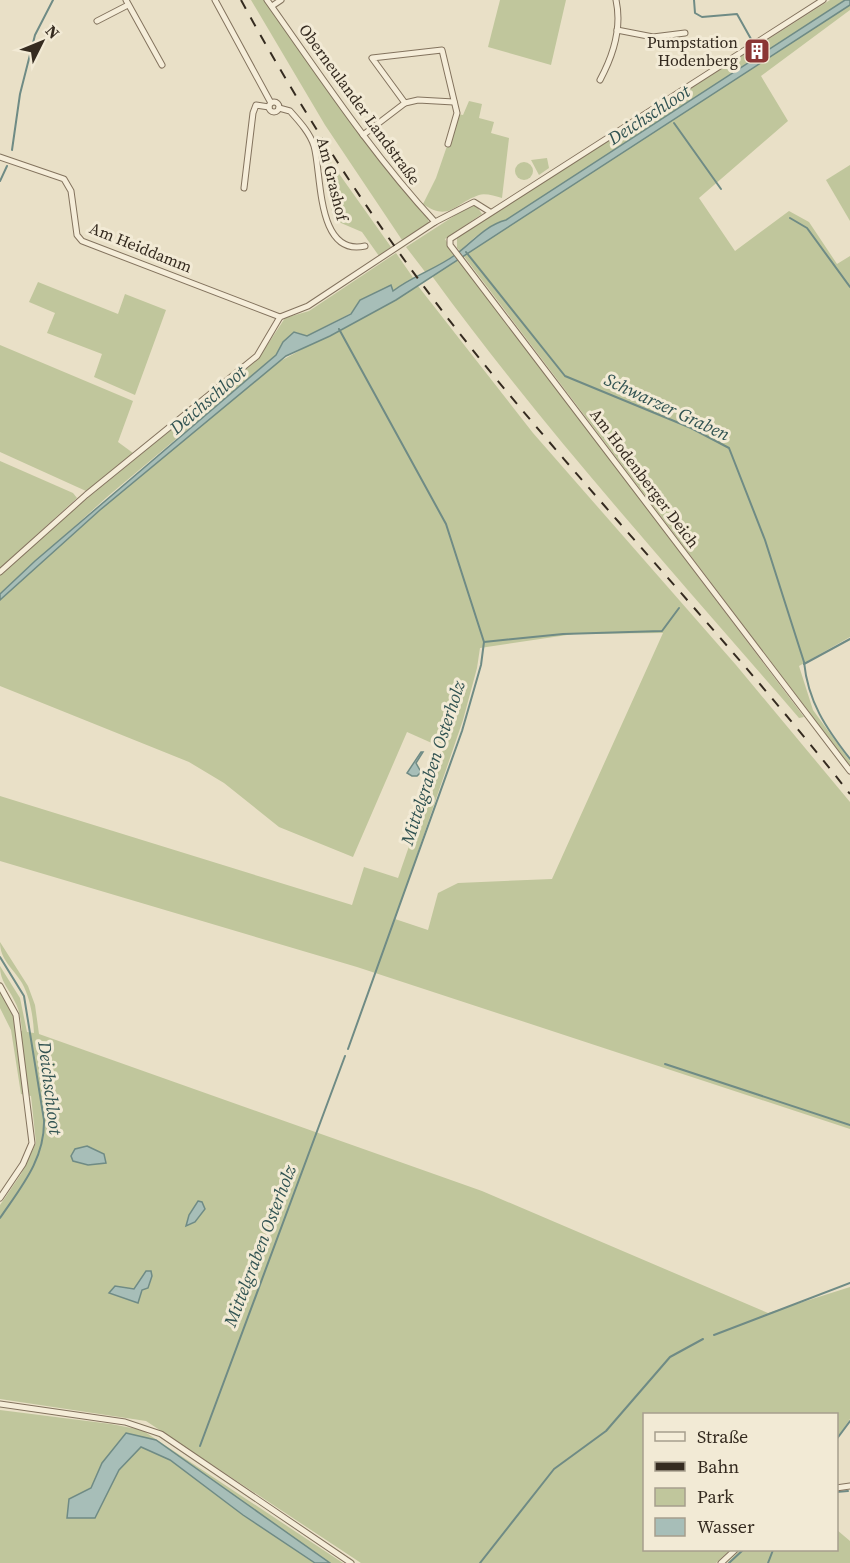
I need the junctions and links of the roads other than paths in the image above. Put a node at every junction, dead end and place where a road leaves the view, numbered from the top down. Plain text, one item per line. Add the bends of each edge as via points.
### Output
1 (215, 0) edge
2 (267, 0) edge
3 (281, 0) edge
4 (616, 0) edge
5 (823, 0) edge
6 (127, 2) edge
7 (272, 6) junction
8 (97, 21) dead end
9 (617, 30) junction
10 (684, 33) dead end
11 (162, 65) dead end
12 (600, 80) dead end
13 (454, 102) junction
14 (405, 103) junction
15 (270, 105) junction
16 (363, 135) junction
17 (448, 144) dead end
18 (0, 157) edge
19 (244, 188) dead end
20 (490, 212) junction
21 (435, 222) junction
22 (365, 246) dead end
23 (280, 317) junction
24 (0, 572) edge
25 (850, 771) edge
26 (0, 986) edge
27 (0, 1198) edge
28 (0, 1404) edge
29 (734, 1551) edge
30 (351, 1563) edge
31 (721, 1563) edge

1 - 15 street, Am Grashof
2 - 7 street, Oberneulander Landstraße
3 - 7 street
4 - 9 street via 620,18
5 - 20 street, Am Hodenberger Deich
6 - 8 street
6 - 11 street
7 - 16 street, Oberneulander Landstraße
9 - 10 street via 654,37
9 - 12 street via 610,62
13 - 14 street
13 - 14 street via 442,50 372,58
13 - 17 street via 457,112
14 - 16 street
15 - 19 street via 256,105
15 - 22 street, Am Grashof via 277,102 279,108 290,111 314,144 326,219 332,232 347,245
16 - 21 street, Oberneulander Landstraße
18 - 23 street, Am Heiddamm via 64,179 71,191 82,241
20 - 21 street via 474,202
20 - 25 street, Am Hodenberger Deich via 450,239 450,245
21 - 23 street via 328,294
23 - 24 street via 257,356 89,492
26 - 27 street via 16,1015 32,1143
28 - 30 street via 125,1422 153,1430
29 - 31 street

